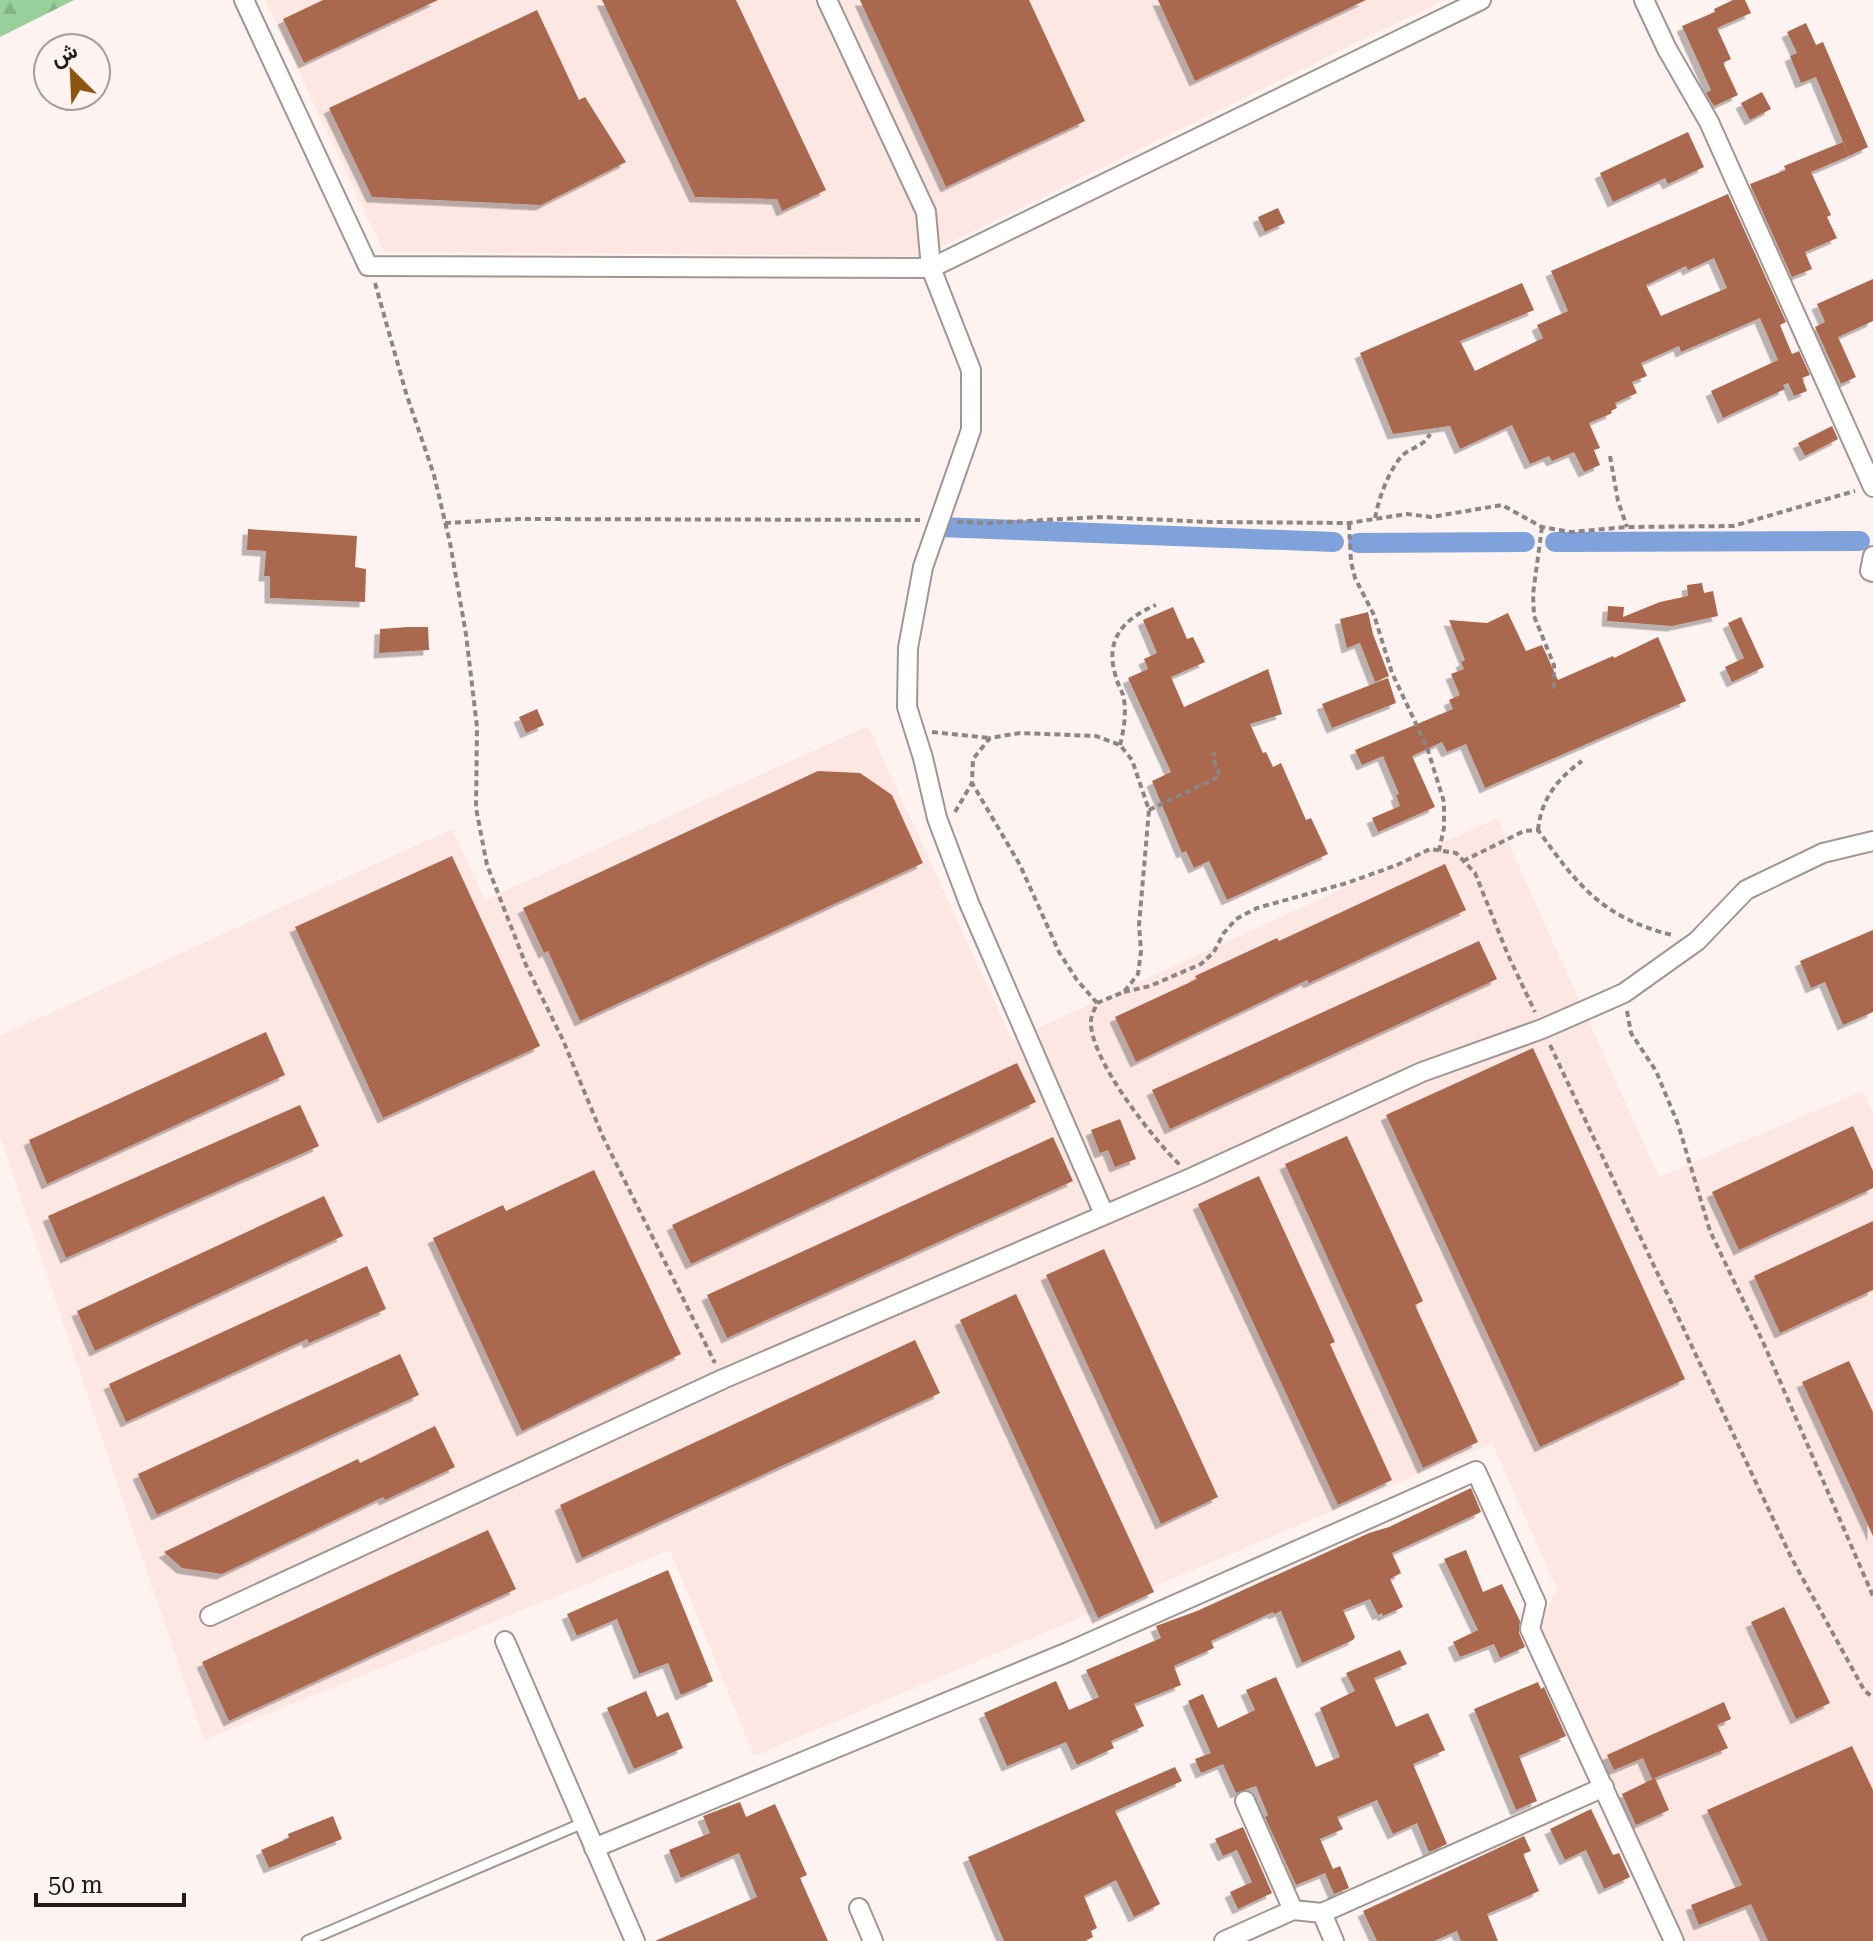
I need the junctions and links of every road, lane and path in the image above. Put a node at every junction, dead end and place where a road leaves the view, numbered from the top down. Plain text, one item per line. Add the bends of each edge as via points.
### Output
1 (244, 0) edge
2 (827, 0) edge
3 (1481, 0) edge
4 (1644, 0) edge
5 (368, 266) junction
6 (931, 268) junction
7 (1430, 434) dead end
8 (1610, 456) dead end
9 (1873, 486) edge
10 (1375, 518) junction
11 (941, 521) junction
12 (445, 523) junction
13 (1349, 523) junction
14 (1542, 527) junction
15 (1627, 527) junction
16 (1873, 556) edge
17 (1873, 572) edge
18 (1156, 605) dead end
19 (1554, 692) dead end
20 (910, 718) junction
21 (990, 738) junction
22 (1120, 745) junction
23 (1214, 752) dead end
24 (1582, 761) dead end
25 (972, 783) junction
26 (1149, 810) junction
27 (942, 830) junction
28 (1538, 830) junction
29 (1873, 841) edge
30 (1439, 851) junction
31 (1463, 861) junction
32 (1697, 941) junction
33 (1124, 992) junction
34 (1624, 993) junction
35 (1097, 1003) junction
36 (1542, 1029) junction
37 (1193, 1177) junction
38 (1104, 1214) junction
39 (723, 1379) junction
40 (1873, 1596) edge
41 (210, 1616) dead end
42 (505, 1641) dead end
43 (1873, 1698) edge
44 (1604, 1787) junction
45 (1245, 1801) dead end
46 (583, 1823) junction
47 (594, 1848) junction
48 (859, 1908) dead end
49 (1293, 1910) junction
50 (1322, 1913) junction
51 (307, 1941) edge
52 (635, 1941) edge
53 (873, 1941) edge
54 (1224, 1941) edge
55 (1334, 1941) edge
56 (1674, 1941) edge

1 - 5 street
2 - 6 street via 926,212
3 - 6 street
4 - 9 street via 1709,122
5 - 6 street
5 - 12 path
6 - 11 street via 971,370 971,430
7 - 10 path via 1401,458 1380,496
8 - 15 path
9 - 15 path via 1733,526
10 - 13 path
10 - 14 path via 1431,517 1502,505
11 - 12 path
11 - 13 path via 1100,517
11 - 20 street via 923,567 908,648
12 - 39 path via 466,634 477,727 476,808 487,865 603,1137
13 - 30 path via 1355,578 1427,747 1444,802
14 - 15 path via 1571,532
14 - 19 path via 1534,616 1554,665
16 - 17 street
18 - 22 path via 1137,613 1114,639 1114,669 1124,697
20 - 21 path via 925,731
20 - 27 street
21 - 22 path via 1020,733 1096,736
21 - 25 path via 973,759
22 - 26 path via 1132,760
23 - 26 path via 1220,776
24 - 28 path via 1555,783
25 - 27 path
25 - 35 path via 1020,865 1059,952
26 - 33 path via 1138,974
27 - 38 street
28 - 31 path via 1524,831
28 - 32 path via 1577,883 1612,913
29 - 32 street via 1823,853 1746,890
30 - 31 path via 1456,853
30 - 33 path via 1430,849 1347,883 1257,908 1236,919 1201,964
31 - 36 path via 1475,873
32 - 34 street
33 - 35 path
34 - 36 street
34 - 40 path via 1631,1033 1656,1071 1678,1124 1710,1231
35 - 37 path via 1090,1018 1093,1037 1110,1075 1159,1145
36 - 37 street via 1422,1072
36 - 43 path via 1792,1559
37 - 38 street
38 - 39 street
39 - 41 street
42 - 46 street
44 - 47 street via 1530,1629 1536,1603 1476,1471 1068,1652
44 - 50 street
44 - 56 street
45 - 49 street
46 - 47 street
46 - 51 lane
47 - 52 street
48 - 53 street
49 - 50 street
49 - 54 street
50 - 55 street

